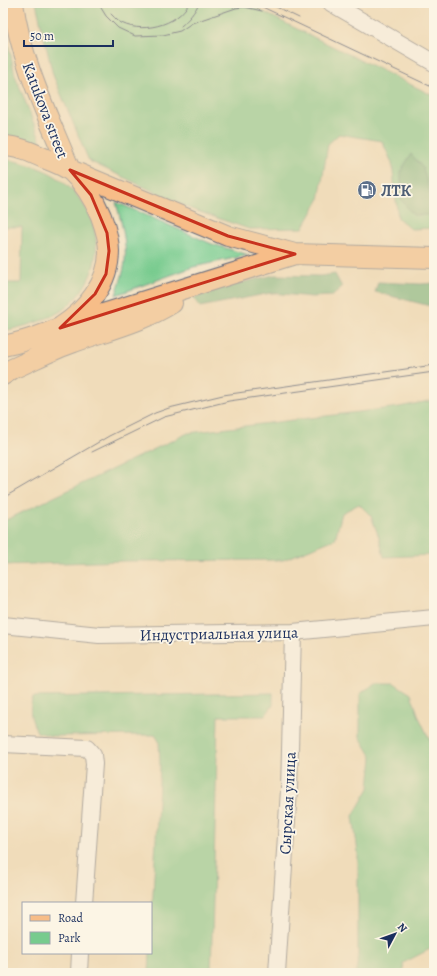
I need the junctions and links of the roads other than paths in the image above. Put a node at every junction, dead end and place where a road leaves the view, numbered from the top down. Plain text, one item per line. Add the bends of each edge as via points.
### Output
1 (13, 3) edge
2 (331, 3) edge
3 (434, 63) edge
4 (3, 146) edge
5 (70, 170) junction
6 (295, 254) junction
7 (434, 258) edge
8 (180, 290) junction
9 (60, 328) junction
10 (26, 341) junction
11 (3, 346) edge
12 (3, 352) edge
13 (3, 375) edge
14 (434, 618) edge
15 (3, 625) edge
16 (293, 632) junction
17 (3, 744) edge
18 (84, 902) edge
19 (80, 954) edge
20 (79, 973) edge
21 (277, 973) edge

1 - 5 main road, Katukova street via 22,47 44,110
2 - 3 street
4 - 5 main road via 32,153
5 - 6 main road via 228,236
5 - 9 main road via 91,195 107,233 109,251 106,274 95,294 82,310
6 - 7 main road
6 - 8 main road
8 - 9 main road
8 - 13 main road via 172,302 161,309 135,321 72,342
9 - 10 main road
10 - 11 main road
10 - 12 main road
14 - 16 street, Индустриальная улица
15 - 16 street, Индустриальная улица via 99,635
16 - 21 street, Сырская улица via 289,790
17 - 18 street via 86,748 93,755
19 - 20 street

